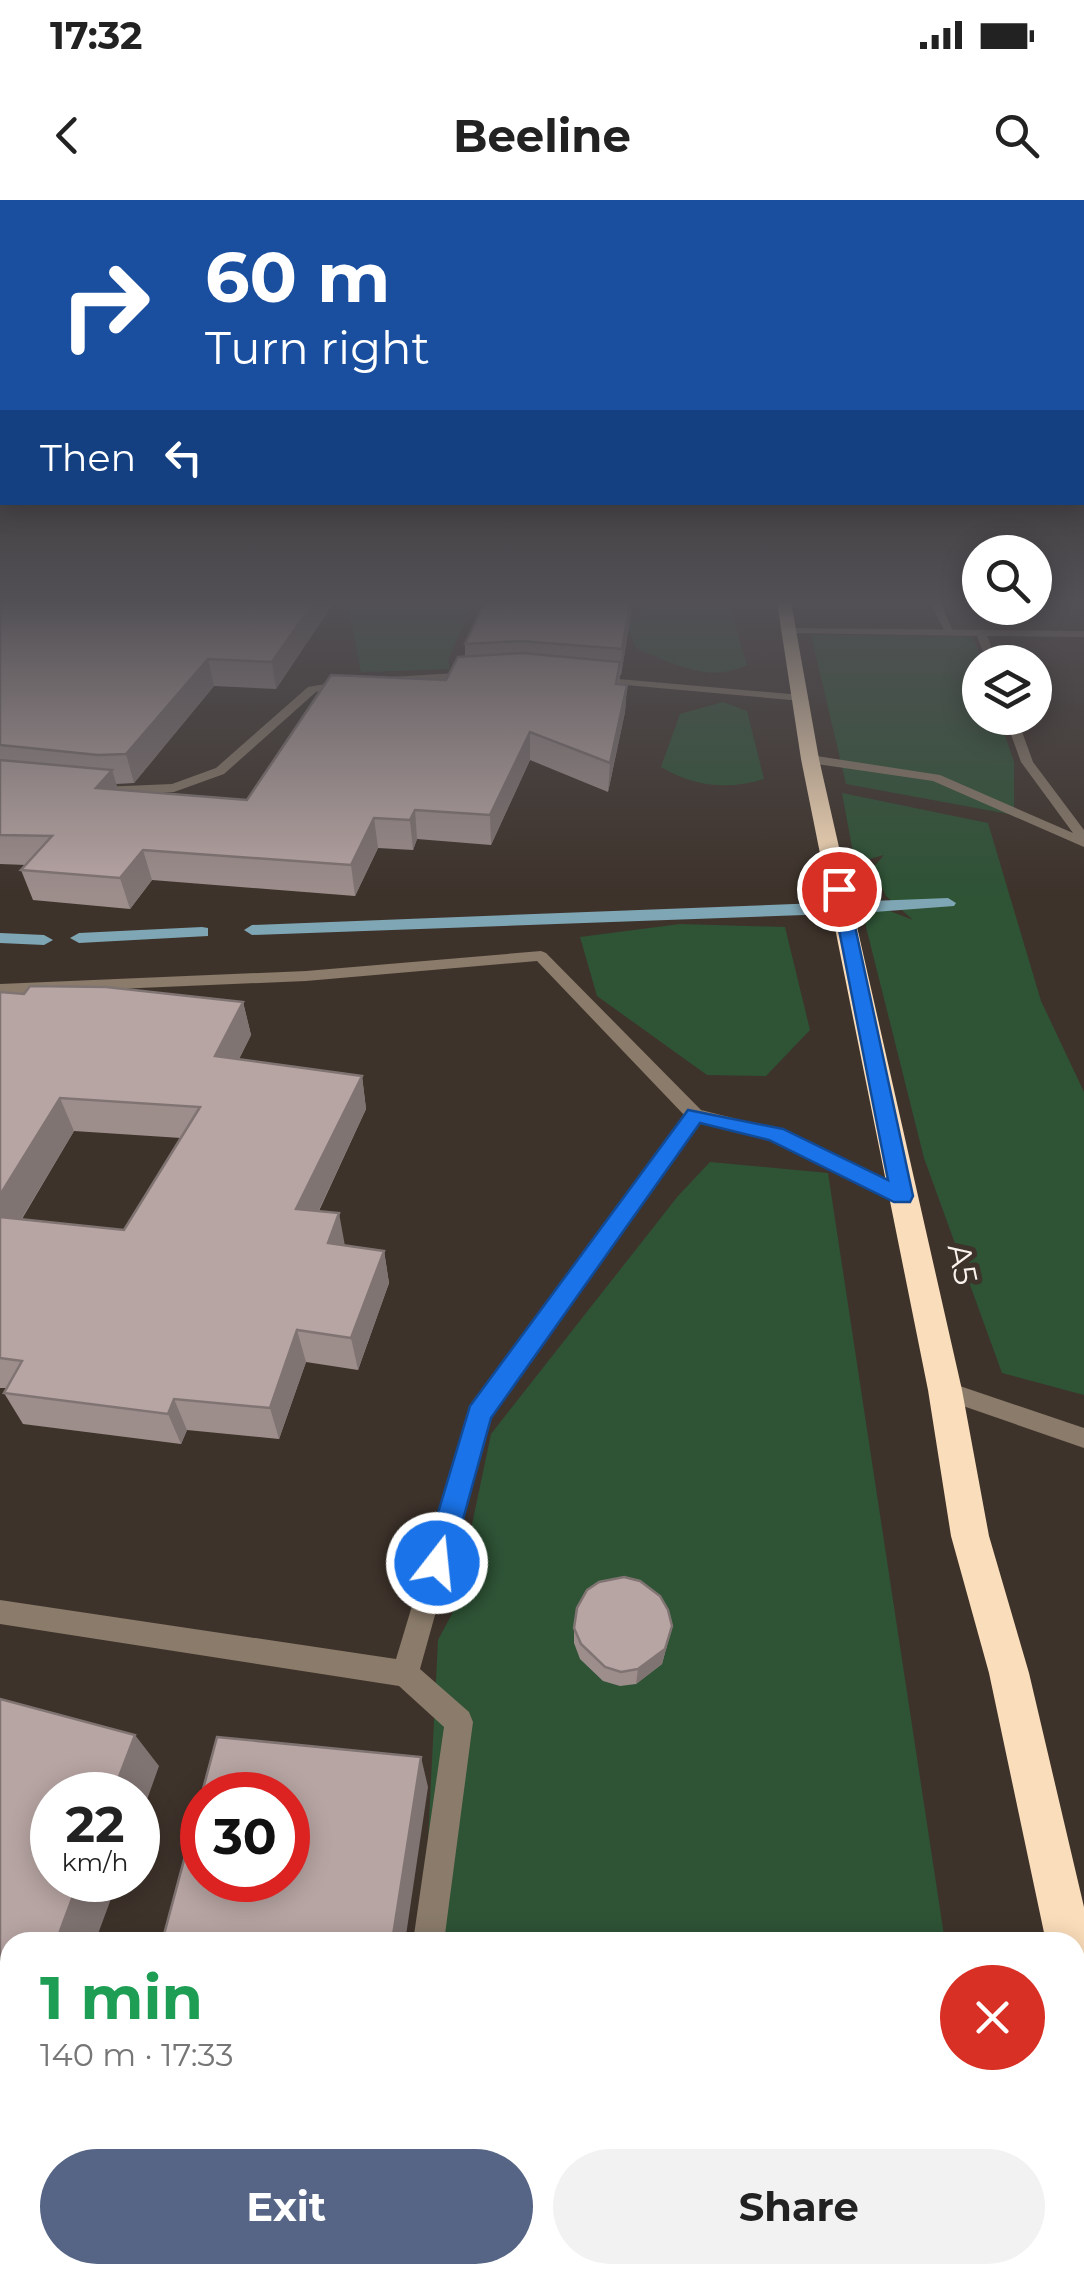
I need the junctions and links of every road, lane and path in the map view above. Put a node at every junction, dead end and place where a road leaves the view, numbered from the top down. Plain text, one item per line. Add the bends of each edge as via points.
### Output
1 (301, 699) edge
2 (802, 699) edge
3 (1017, 735) edge
4 (810, 758) junction
5 (88, 790) edge
6 (1084, 841) edge
7 (0, 989) edge
8 (695, 1115) junction
9 (902, 1196) junction
10 (945, 1390) junction
11 (1084, 1438) edge
12 (0, 1612) edge
13 (405, 1674) junction
14 (429, 1932) edge
15 (1066, 1932) edge

1 - 5 street via 220,771 174,788
2 - 4 highway, A5 / A5
3 - 6 street via 1027,762
4 - 6 street via 936,778
4 - 9 highway, A5 / A5
7 - 8 street via 306,976 541,956
8 - 9 street via 775,1134
8 - 13 street via 480,1414
9 - 10 highway, A5 / A5
10 - 11 street
10 - 15 highway, A5 / A5 via 970,1536 1009,1673
12 - 13 street
13 - 14 street via 460,1722

